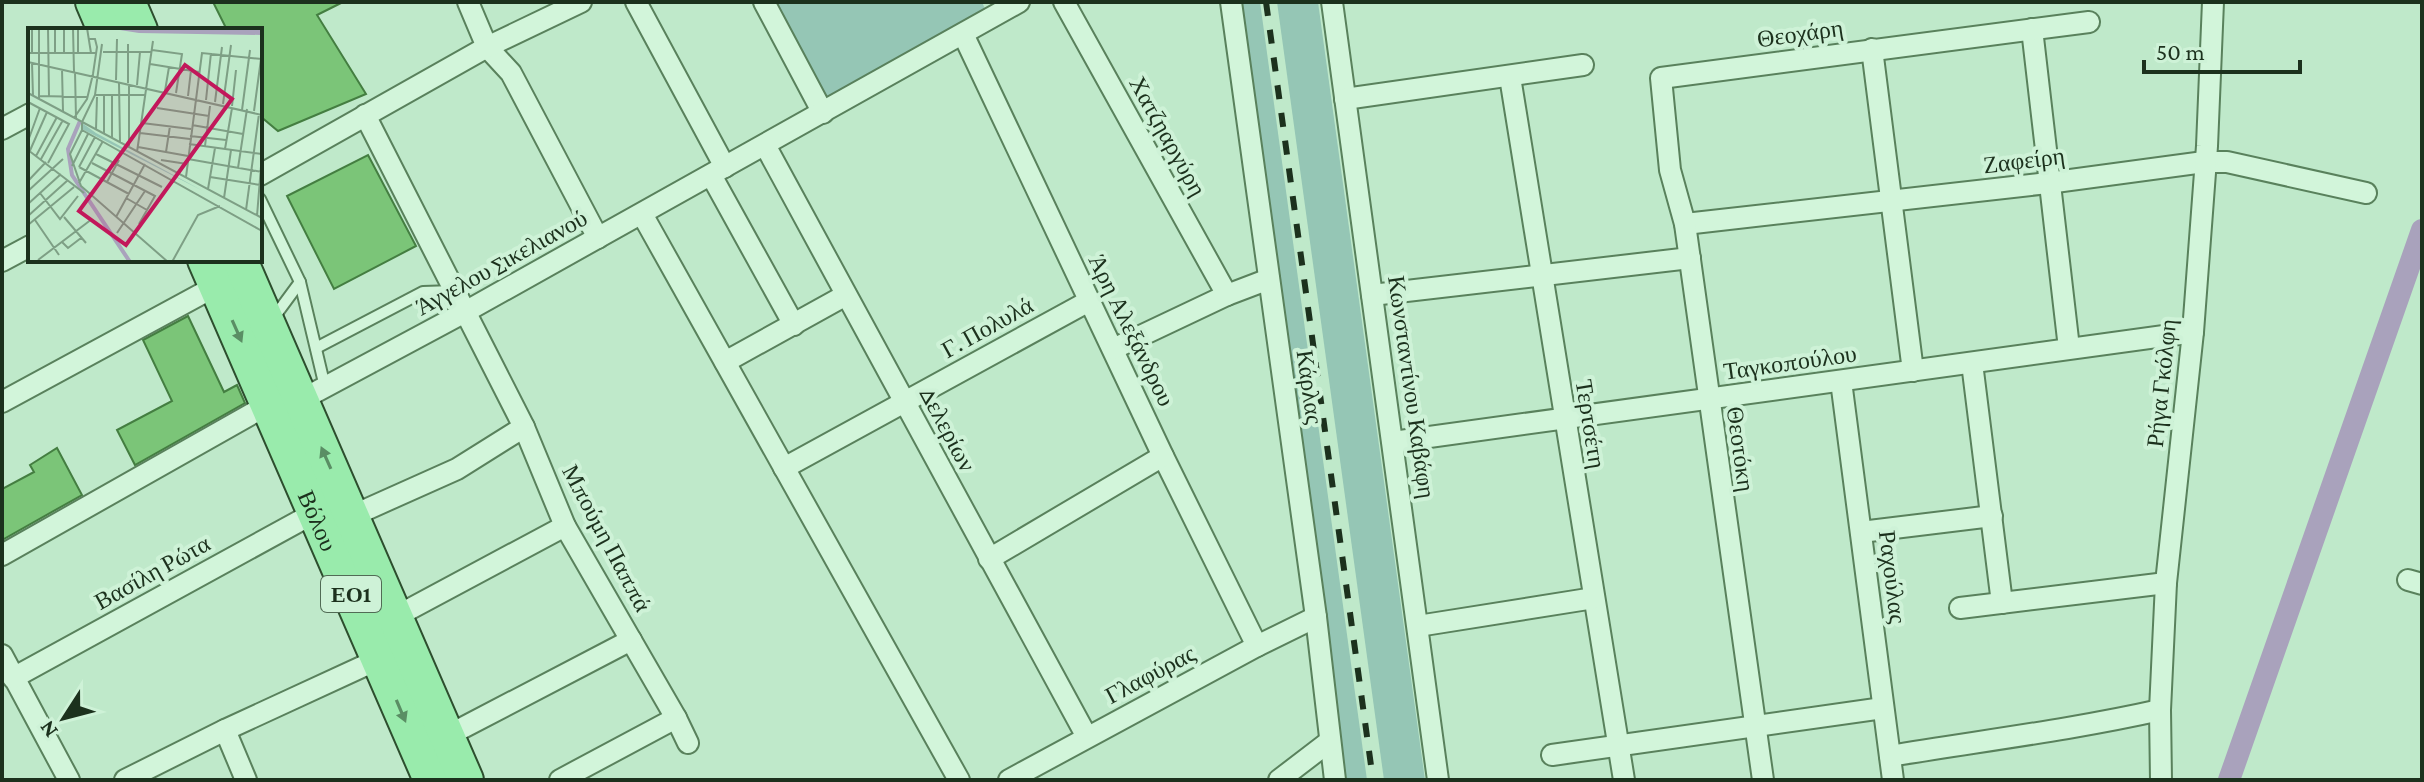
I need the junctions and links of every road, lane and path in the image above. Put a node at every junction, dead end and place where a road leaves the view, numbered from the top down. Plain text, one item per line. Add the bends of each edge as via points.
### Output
1 (93, 2) edge
2 (128, 2) edge
3 (468, 2) edge
4 (581, 2) edge
5 (636, 2) edge
6 (764, 2) edge
7 (1064, 2) edge
8 (1231, 2) edge
9 (1332, 2) edge
10 (2213, 2) edge
11 (1007, 5) edge
12 (2089, 22) dead end
13 (104, 28) edge
14 (139, 28) edge
15 (2032, 29) junction
16 (963, 34) junction
17 (487, 47) junction
18 (1872, 49) junction
19 (1583, 65) dead end
20 (1510, 77) junction
21 (1661, 78) joint
22 (1345, 99) junction
23 (823, 113) junction
24 (28, 115) edge
25 (365, 115) junction
26 (2, 129) edge
27 (765, 145) junction
28 (2204, 162) junction
29 (718, 171) junction
30 (262, 174) edge
31 (2048, 183) junction
32 (2366, 193) dead end
33 (1892, 201) junction
34 (262, 203) edge
35 (642, 214) junction
36 (1685, 224) junction
37 (598, 238) junction
38 (28, 247) edge
39 (1690, 258) junction
40 (2, 261) edge
41 (241, 262) edge
42 (211, 273) edge
43 (1540, 273) junction
44 (1269, 279) junction
45 (300, 282) junction
46 (454, 291) junction
47 (846, 295) junction
48 (1227, 295) junction
49 (1372, 295) junction
50 (1089, 301) junction
51 (465, 312) junction
52 (268, 325) junction
53 (794, 325) junction
54 (2193, 332) junction
55 (316, 348) junction
56 (2069, 348) junction
57 (1113, 349) junction
58 (725, 362) junction
59 (1972, 363) junction
60 (1913, 371) junction
61 (1841, 381) junction
62 (299, 398) junction
63 (1708, 399) junction
64 (2, 402) edge
65 (904, 402) junction
66 (1564, 418) junction
67 (524, 427) junction
68 (1393, 442) junction
69 (1163, 456) junction
70 (784, 468) junction
71 (316, 512) junction
72 (352, 516) junction
73 (1992, 516) junction
74 (565, 526) junction
75 (1861, 532) junction
76 (2, 555) edge
77 (989, 559) junction
78 (2166, 583) junction
79 (1594, 598) junction
80 (2002, 603) junction
81 (1960, 608) dead end
82 (395, 617) junction
83 (1316, 617) junction
84 (1418, 626) junction
85 (631, 640) junction
86 (1257, 646) junction
87 (2, 655) edge
88 (379, 659) junction
89 (13, 678) junction
90 (1883, 708) junction
91 (2160, 710) junction
92 (676, 718) junction
93 (1755, 726) junction
94 (225, 730) junction
95 (447, 736) junction
96 (1087, 737) junction
97 (1330, 741) junction
98 (688, 743) dead end
99 (1619, 745) junction
100 (1552, 755) dead end
101 (1890, 756) junction
102 (1021, 777) edge
103 (2163, 777) edge
104 (69, 780) edge
105 (125, 780) edge
106 (246, 780) edge
107 (431, 780) edge
108 (466, 780) edge
109 (560, 780) edge
110 (959, 780) edge
111 (1279, 780) edge
112 (1335, 780) edge
113 (1438, 780) edge
114 (1624, 780) edge
115 (1763, 780) edge
116 (1893, 780) edge

1 - 13 main road
2 - 14 main road
3 - 17 street
4 - 17 street
5 - 29 street
6 - 23 street
7 - 48 street, Χατζηαργύρη
8 - 44 street, Κάρλας
9 - 22 street, Κωνσταντίνου Καβάφη
10 - 28 street, Ρήγα Γκόλφη
11 - 16 street, Άγγελου Σικελιανού
12 - 15 street, Θεοχάρη
15 - 18 street, Θεοχάρη
15 - 31 street
16 - 23 street, Άγγελου Σικελιανού
16 - 50 street, Άρη Αλεξάνδρου
17 - 25 street
17 - 37 street via 511,73
18 - 21 street, Θεοχάρη
18 - 33 street
19 - 20 street
20 - 22 street
20 - 43 street, Τερτσέτη
21 - 36 street, Θεοτόκη via 1670,170
22 - 49 street, Κωνσταντίνου Καβάφη
23 - 27 street, Άγγελου Σικελιανού
24 - 26 street
25 - 30 street
25 - 46 street, Μπούμη Παππά
27 - 29 street, Άγγελου Σικελιανού
27 - 47 street, Δελερίων
28 - 31 street, Ζαφείρη
28 - 32 street, Ζαφείρη via 2227,162
28 - 54 street, Ρήγα Γκόλφη
29 - 35 street, Άγγελου Σικελιανού
29 - 53 street
31 - 33 street, Ζαφείρη
31 - 56 street
33 - 36 street, Ζαφείρη
33 - 60 street
34 - 45 lane
35 - 37 street, Άγγελου Σικελιανού
35 - 58 street
36 - 39 street, Θεοτόκη
37 - 51 street, Άγγελου Σικελιανού
38 - 40 street
39 - 43 street
39 - 63 street, Θεοτόκη
41 - 52 main road, Βόλου / ΕΟ1
42 -> 62 main road, Βόλου / ΕΟ1
42 - 64 street
43 - 49 street
43 - 66 street, Τερτσέτη
44 - 48 street
44 - 83 street, Κάρλας
45 - 52 lane
45 - 55 lane
46 - 51 street, Μπούμη Παππά
46 - 55 lane via 423,292
47 - 53 street
47 - 65 street, Δελερίων
48 - 57 street
49 - 68 street, Κωνσταντίνου Καβάφη
50 - 57 street, Άρη Αλεξάνδρου
50 - 65 street, Γ. Πολυλά
51 - 62 street, Άγγελου Σικελιανού
51 - 67 street, Μπούμη Παππά
52 - 62 main road, Βόλου / ΕΟ1
53 - 58 street
54 - 56 street, Ταγκοπούλου
54 - 78 street, Ρήγα Γκόλφη
55 - 62 lane
56 - 59 street, Ταγκοπούλου
57 - 69 street, Άρη Αλεξάνδρου
58 - 70 street
59 - 60 street, Ταγκοπούλου
59 - 73 street
60 - 61 street, Ταγκοπούλου
61 - 63 street, Ταγκοπούλου
61 - 75 street, Ραχούλας
62 - 71 main road, Βόλου / ΕΟ1
72 -> 62 main road, Βόλου / ΕΟ1
62 - 76 street, Άγγελου Σικελιανού via 255,412
63 - 66 street, Ταγκοπούλου
63 - 93 street, Θεοτόκη
65 - 70 street, Γ. Πολυλά
65 - 77 street, Δελερίων
66 - 68 street, Ταγκοπούλου
66 - 79 street, Τερτσέτη
67 - 72 street via 457,469
67 - 74 street, Μπούμη Παππά
68 - 84 street, Κωνσταντίνου Καβάφη
69 - 77 street
69 - 86 street, Άρη Αλεξάνδρου
70 - 110 street
71 - 88 main road, Βόλου / ΕΟ1
71 - 89 street, Βασίλη Ρώτα
72 - 82 main road, Βόλου / ΕΟ1
73 - 75 street
73 - 80 street
74 - 82 street
74 - 85 street, Μπούμη Παππά
75 - 90 street, Ραχούλας
77 - 96 street, Δελερίων
78 - 80 street
78 - 91 street, Ρήγα Γκόλφη
79 - 84 street
79 - 99 street, Τερτσέτη
80 - 81 street
82 - 95 main road, Βόλου / ΕΟ1
83 - 86 street, Γλαφύρας
83 - 97 street, Κάρλας
84 - 113 street, Κωνσταντίνου Καβάφη
85 - 92 street, Μπούμη Παππά
85 - 95 street
86 - 96 street, Γλαφύρας
87 - 89 street
88 - 94 street
88 -> 107 main road, Βόλου / ΕΟ1
89 - 104 street
90 - 93 street
90 - 101 street, Ραχούλας
91 - 101 street
91 - 103 street, Ρήγα Γκόλφη
92 - 98 street, Μπούμη Παππά
92 - 109 street
93 - 99 street
93 - 115 street, Θεοτόκη
94 - 105 street
94 - 106 street
95 - 108 main road, Βόλου / ΕΟ1
96 - 102 street, Γλαφύρας
97 - 111 street
97 - 112 street, Κάρλας
99 - 100 street
99 - 114 street, Τερτσέτη
101 - 116 street, Ραχούλας

